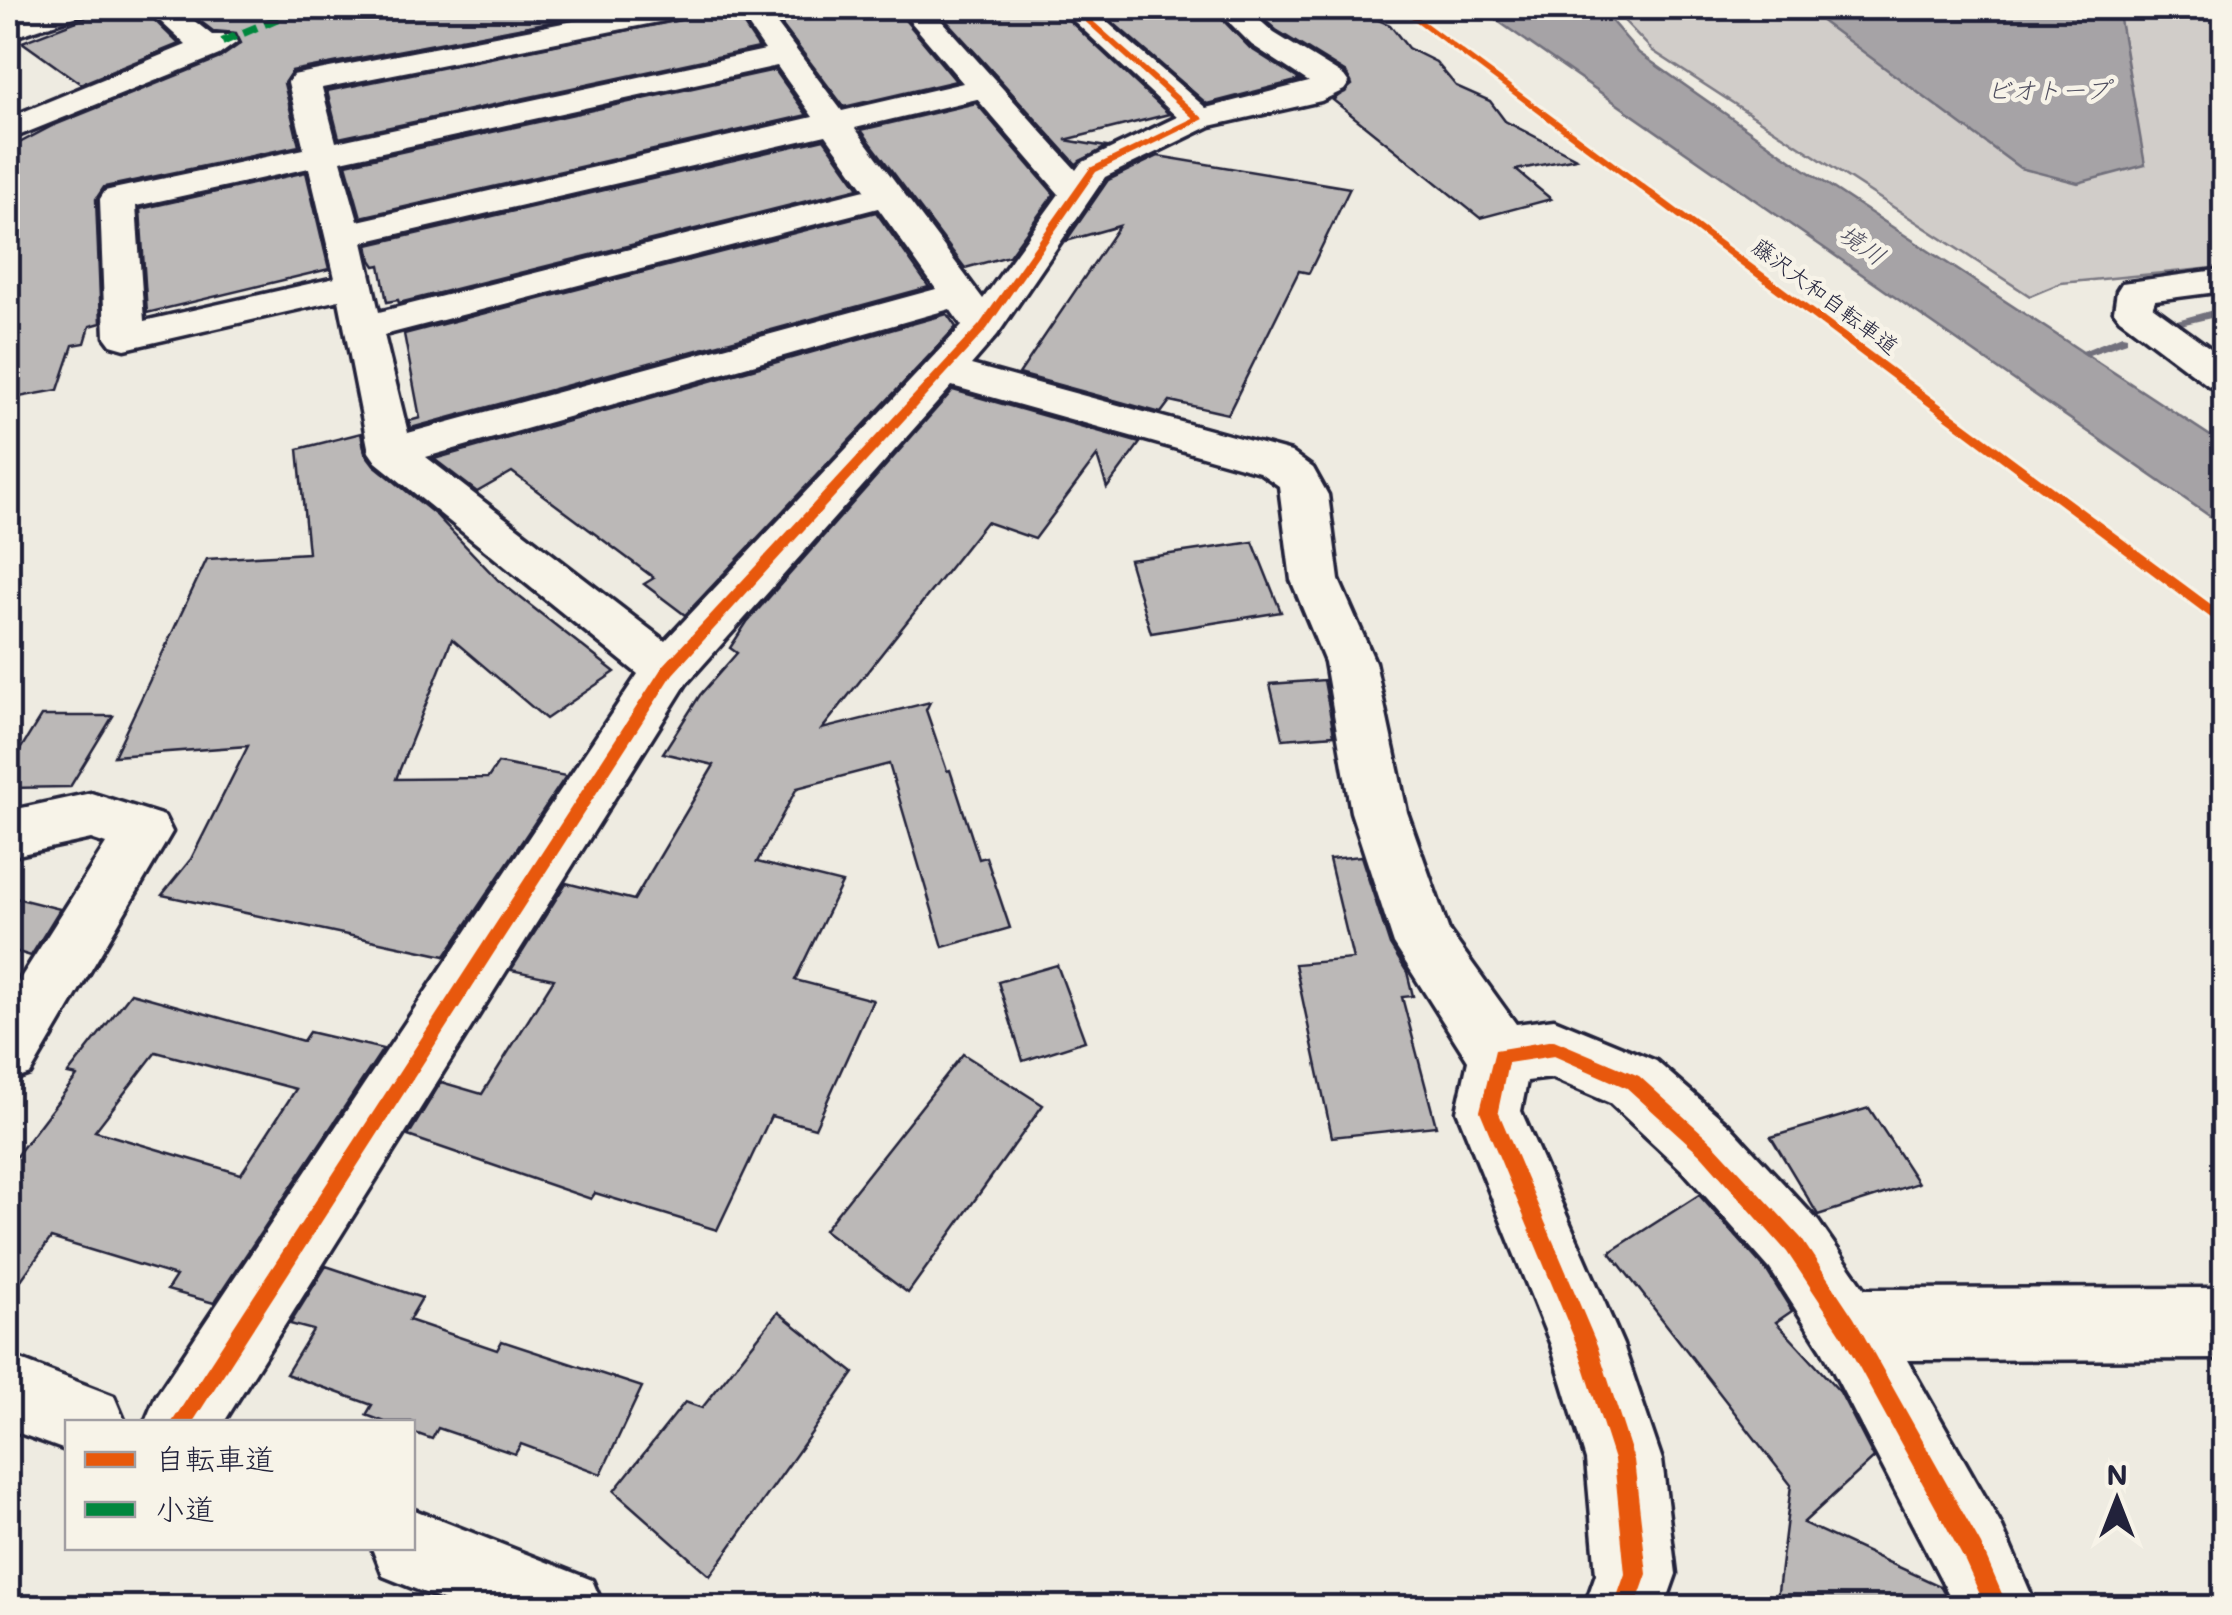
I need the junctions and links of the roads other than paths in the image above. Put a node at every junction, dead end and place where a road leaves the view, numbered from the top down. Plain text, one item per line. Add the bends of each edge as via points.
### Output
1 (74, 8) edge
2 (160, 8) edge
3 (684, 8) edge
4 (750, 8) edge
5 (914, 8) edge
6 (1074, 8) edge
7 (1229, 8) edge
8 (8, 30) edge
9 (785, 55) junction
10 (985, 88) junction
11 (1199, 119) junction
12 (836, 122) junction
13 (8, 130) edge
14 (324, 155) junction
15 (1078, 194) junction
16 (886, 195) junction
17 (344, 235) junction
18 (2224, 280) edge
19 (356, 285) junction
20 (971, 311) junction
21 (362, 328) junction
22 (943, 370) junction
23 (2224, 378) edge
24 (392, 452) junction
25 (668, 670) junction
26 (8, 834) edge
27 (8, 1053) edge
28 (1501, 1056) junction
29 (2224, 1323) edge
30 (1848, 1324) junction
31 (8, 1392) edge
32 (83, 1420) edge
33 (183, 1420) edge
34 (415, 1550) edge
35 (564, 1608) edge
36 (1624, 1608) edge
37 (1997, 1608) edge

1 - 8 street
2 - 13 street via 215,45
3 - 14 street via 304,82
4 - 9 street
5 - 10 street
6 - 11 street
7 - 11 street via 1263,39 1333,83
9 - 12 street
9 - 14 street
10 - 12 street
10 - 15 street
11 - 15 street via 1093,170
12 - 16 street
12 - 17 street
14 - 17 street
14 - 19 street via 118,199 125,336
15 - 20 street
16 - 20 street
16 - 21 street
17 - 19 street
18 - 23 street via 2136,291 2134,311
19 - 21 street
20 - 22 street
20 - 24 street
21 - 24 street
22 - 25 street
22 - 28 street via 1274,462 1297,478 1305,494 1315,580 1350,662 1380,812 1424,944
24 - 25 street
25 - 33 street
26 - 27 street via 91,816 144,832
28 - 30 street via 1554,1048 1633,1082 1707,1148 1794,1246
28 - 36 street via 1490,1112 1586,1345 1624,1460 1636,1574
29 - 30 street
30 - 37 street
31 - 32 street
34 - 35 street

